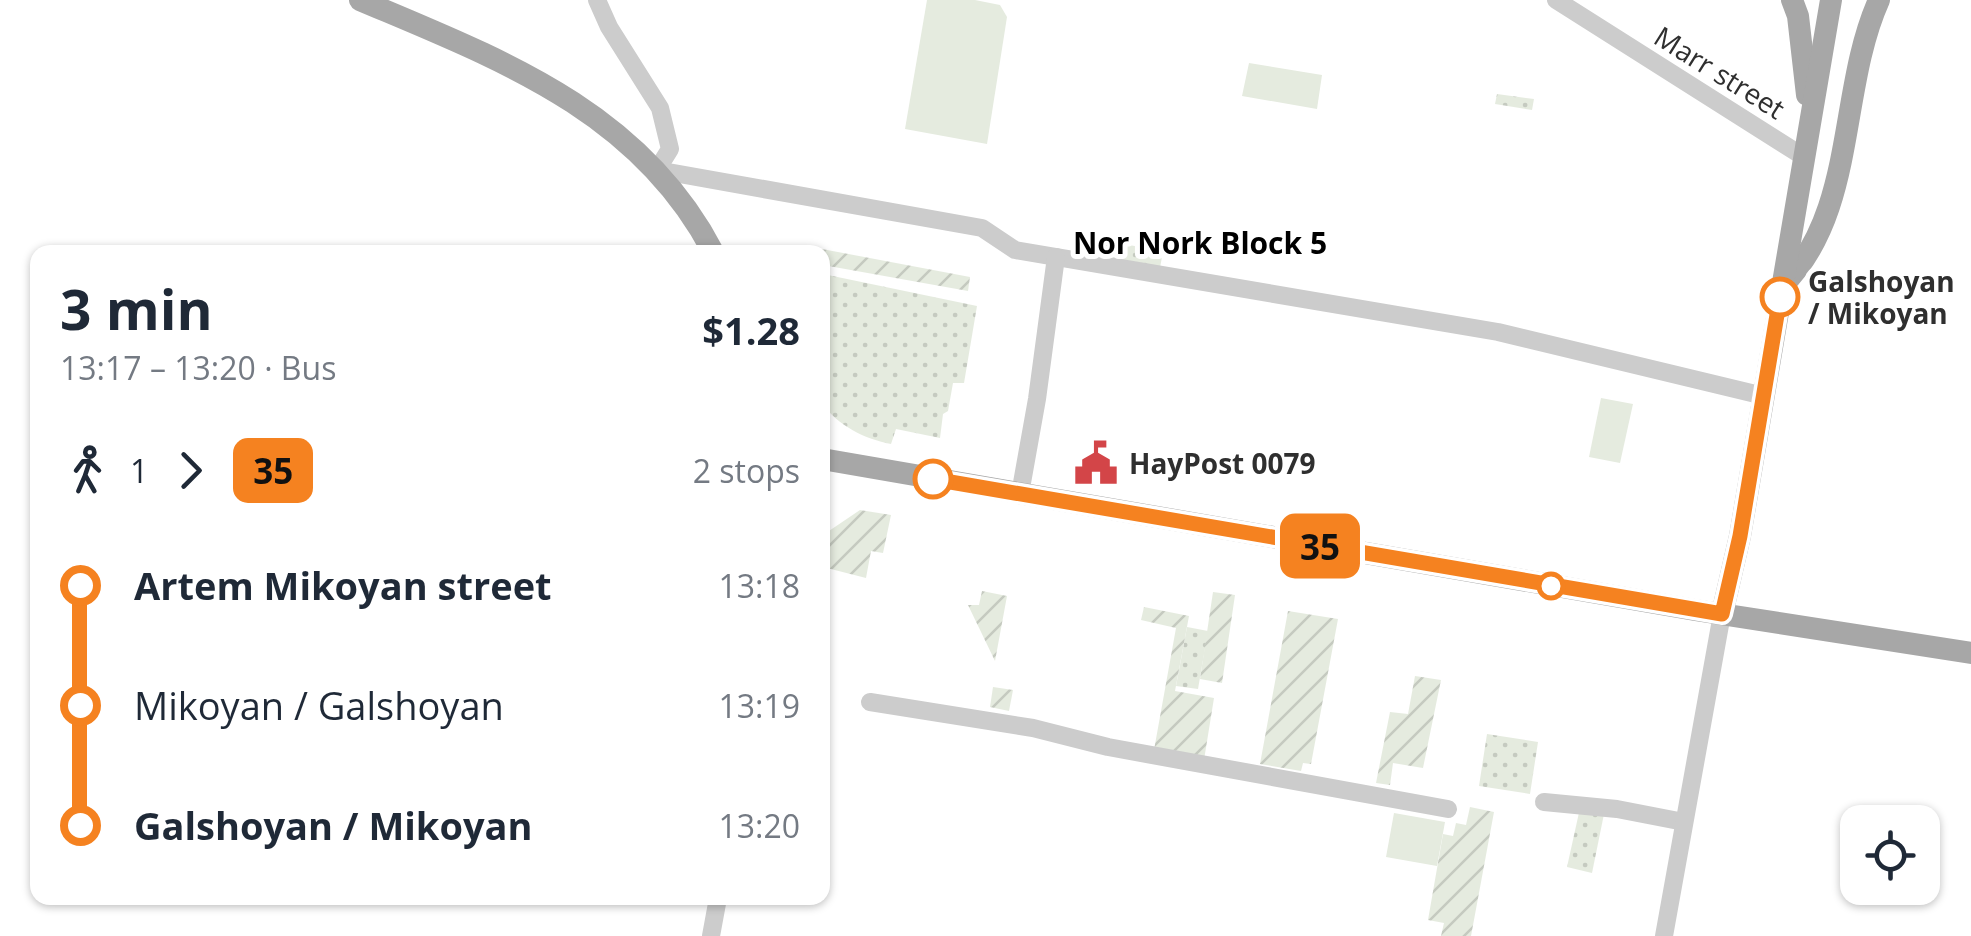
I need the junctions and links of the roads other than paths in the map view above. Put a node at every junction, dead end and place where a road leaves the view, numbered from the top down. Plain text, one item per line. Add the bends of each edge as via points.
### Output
1 (360, 0) edge
2 (598, 0) edge
3 (1556, 0) edge
4 (1792, 0) edge
5 (1831, 0) edge
6 (1879, 0) edge
7 (1810, 120) junction
8 (1804, 158) junction
9 (657, 170) junction
10 (710, 245) edge
11 (1056, 257) junction
12 (1782, 286) junction
13 (1764, 396) junction
14 (830, 458) edge
15 (1020, 494) junction
16 (1722, 614) junction
17 (1971, 653) edge
18 (870, 702) dead end
19 (1544, 802) dead end
20 (1448, 810) dead end
21 (1684, 822) junction
22 (717, 905) edge
23 (711, 936) edge
24 (1664, 936) edge

1 - 9 main road via 541,81 605,122
2 - 9 street via 660,108 670,149
3 - 8 street, Marr street
4 - 7 main road
5 - 7 main road
6 - 12 main road via 1824,224 1803,265
7 - 8 main road
8 - 12 main road
9 - 10 main road
9 - 11 street via 982,228 1015,250
11 - 13 street via 1498,332
11 - 15 street
12 - 13 main road
13 - 16 main road
14 - 15 main road
15 - 16 main road
16 - 17 main road
16 - 21 street
18 - 20 street
19 - 21 street
21 - 24 street
22 - 23 street

